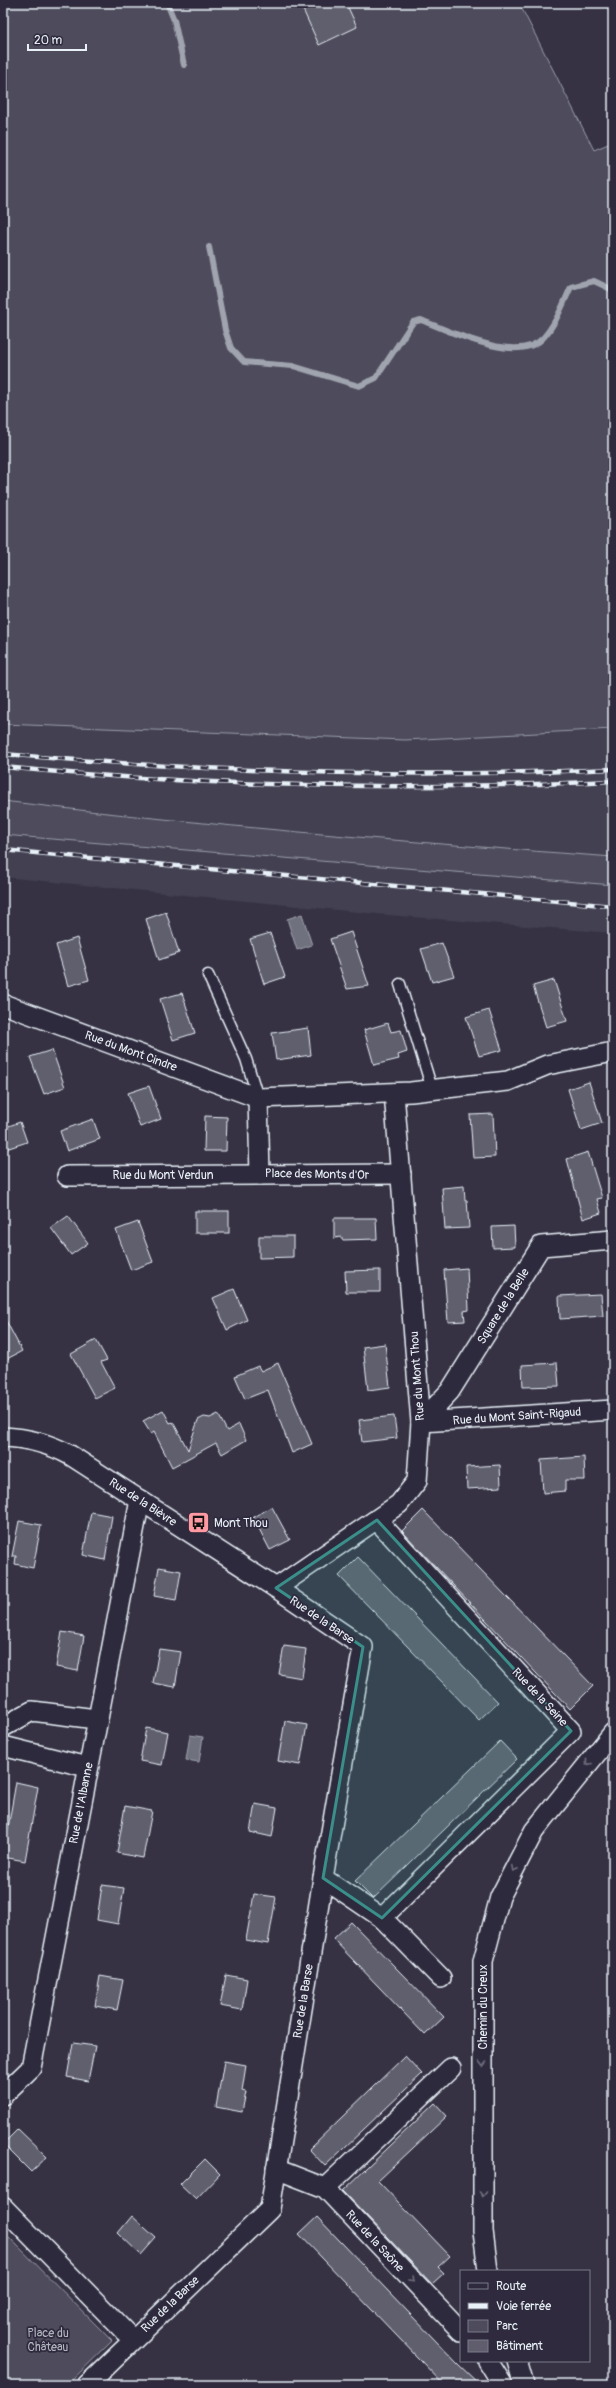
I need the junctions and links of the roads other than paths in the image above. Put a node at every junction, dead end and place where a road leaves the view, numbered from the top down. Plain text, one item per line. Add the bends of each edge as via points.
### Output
1 (208, 975) dead end
2 (400, 984) dead end
3 (3, 1004) edge
4 (613, 1052) edge
5 (432, 1090) junction
6 (394, 1093) junction
7 (258, 1098) junction
8 (401, 1174) junction
9 (260, 1175) junction
10 (67, 1176) dead end
11 (613, 1240) edge
12 (613, 1410) edge
13 (421, 1422) junction
14 (3, 1437) edge
15 (140, 1500) junction
16 (377, 1520) junction
17 (276, 1588) junction
18 (96, 1719) junction
19 (3, 1727) edge
20 (613, 1733) edge
21 (3, 1746) edge
22 (87, 1767) junction
23 (323, 1878) junction
24 (382, 1918) junction
25 (441, 1978) dead end
26 (451, 2068) dead end
27 (3, 2095) edge
28 (276, 2169) junction
29 (325, 2188) junction
30 (3, 2207) edge
31 (488, 2270) edge
32 (460, 2331) edge
33 (133, 2340) junction
34 (489, 2362) edge
35 (517, 2362) edge
36 (87, 2385) edge
37 (503, 2385) edge
38 (524, 2385) edge

1 - 7 lane via 246,1059
2 - 5 lane
3 - 7 street, Rue du Mont Cindre
4 - 5 street, Rue du Mont Cindre via 547,1065 508,1081
5 - 6 street, Rue du Mont Cindre
6 - 7 street, Rue du Mont Cindre
6 - 8 street, Rue du Mont Thou
7 - 9 street, Place des Monts d'Or
8 - 9 street, Place des Monts d'Or
8 - 13 street, Rue du Mont Thou
9 - 10 street, Rue du Mont Verdun
11 - 13 street, Square de la Belle via 541,1246 450,1391
12 - 13 street, Rue du Mont Saint-Rigaud
13 - 16 street, Rue du Mont Thou via 417,1481 399,1504
14 - 15 street, Rue de la Bièvre via 26,1438 50,1444
15 - 17 street, Rue de la Bièvre
15 - 18 street, Rue de l'Albanne
16 - 17 street, Rue du Mont Thou
16 - 24 street, Rue de la Seine via 571,1731
17 - 23 street, Rue de la Barse via 363,1648
18 - 19 street via 32,1710
18 - 22 street, Rue de l'Albanne
20 -> 31 street, Chemin du Creux via 534,1831 500,1897 483,1961 483,2232
21 - 22 street
22 - 27 street, Rue de l'Albanne via 31,2068
23 - 24 street
23 - 28 street, Rue de la Barse
24 - 25 street
26 - 29 street
28 - 29 street, Rue de la Saône
28 - 33 street, Rue de la Barse via 270,2209
29 -> 32 street, Rue de la Saône
30 - 33 street
33 - 36 street, Rue de la Barse
34 - 37 street
35 - 38 street

